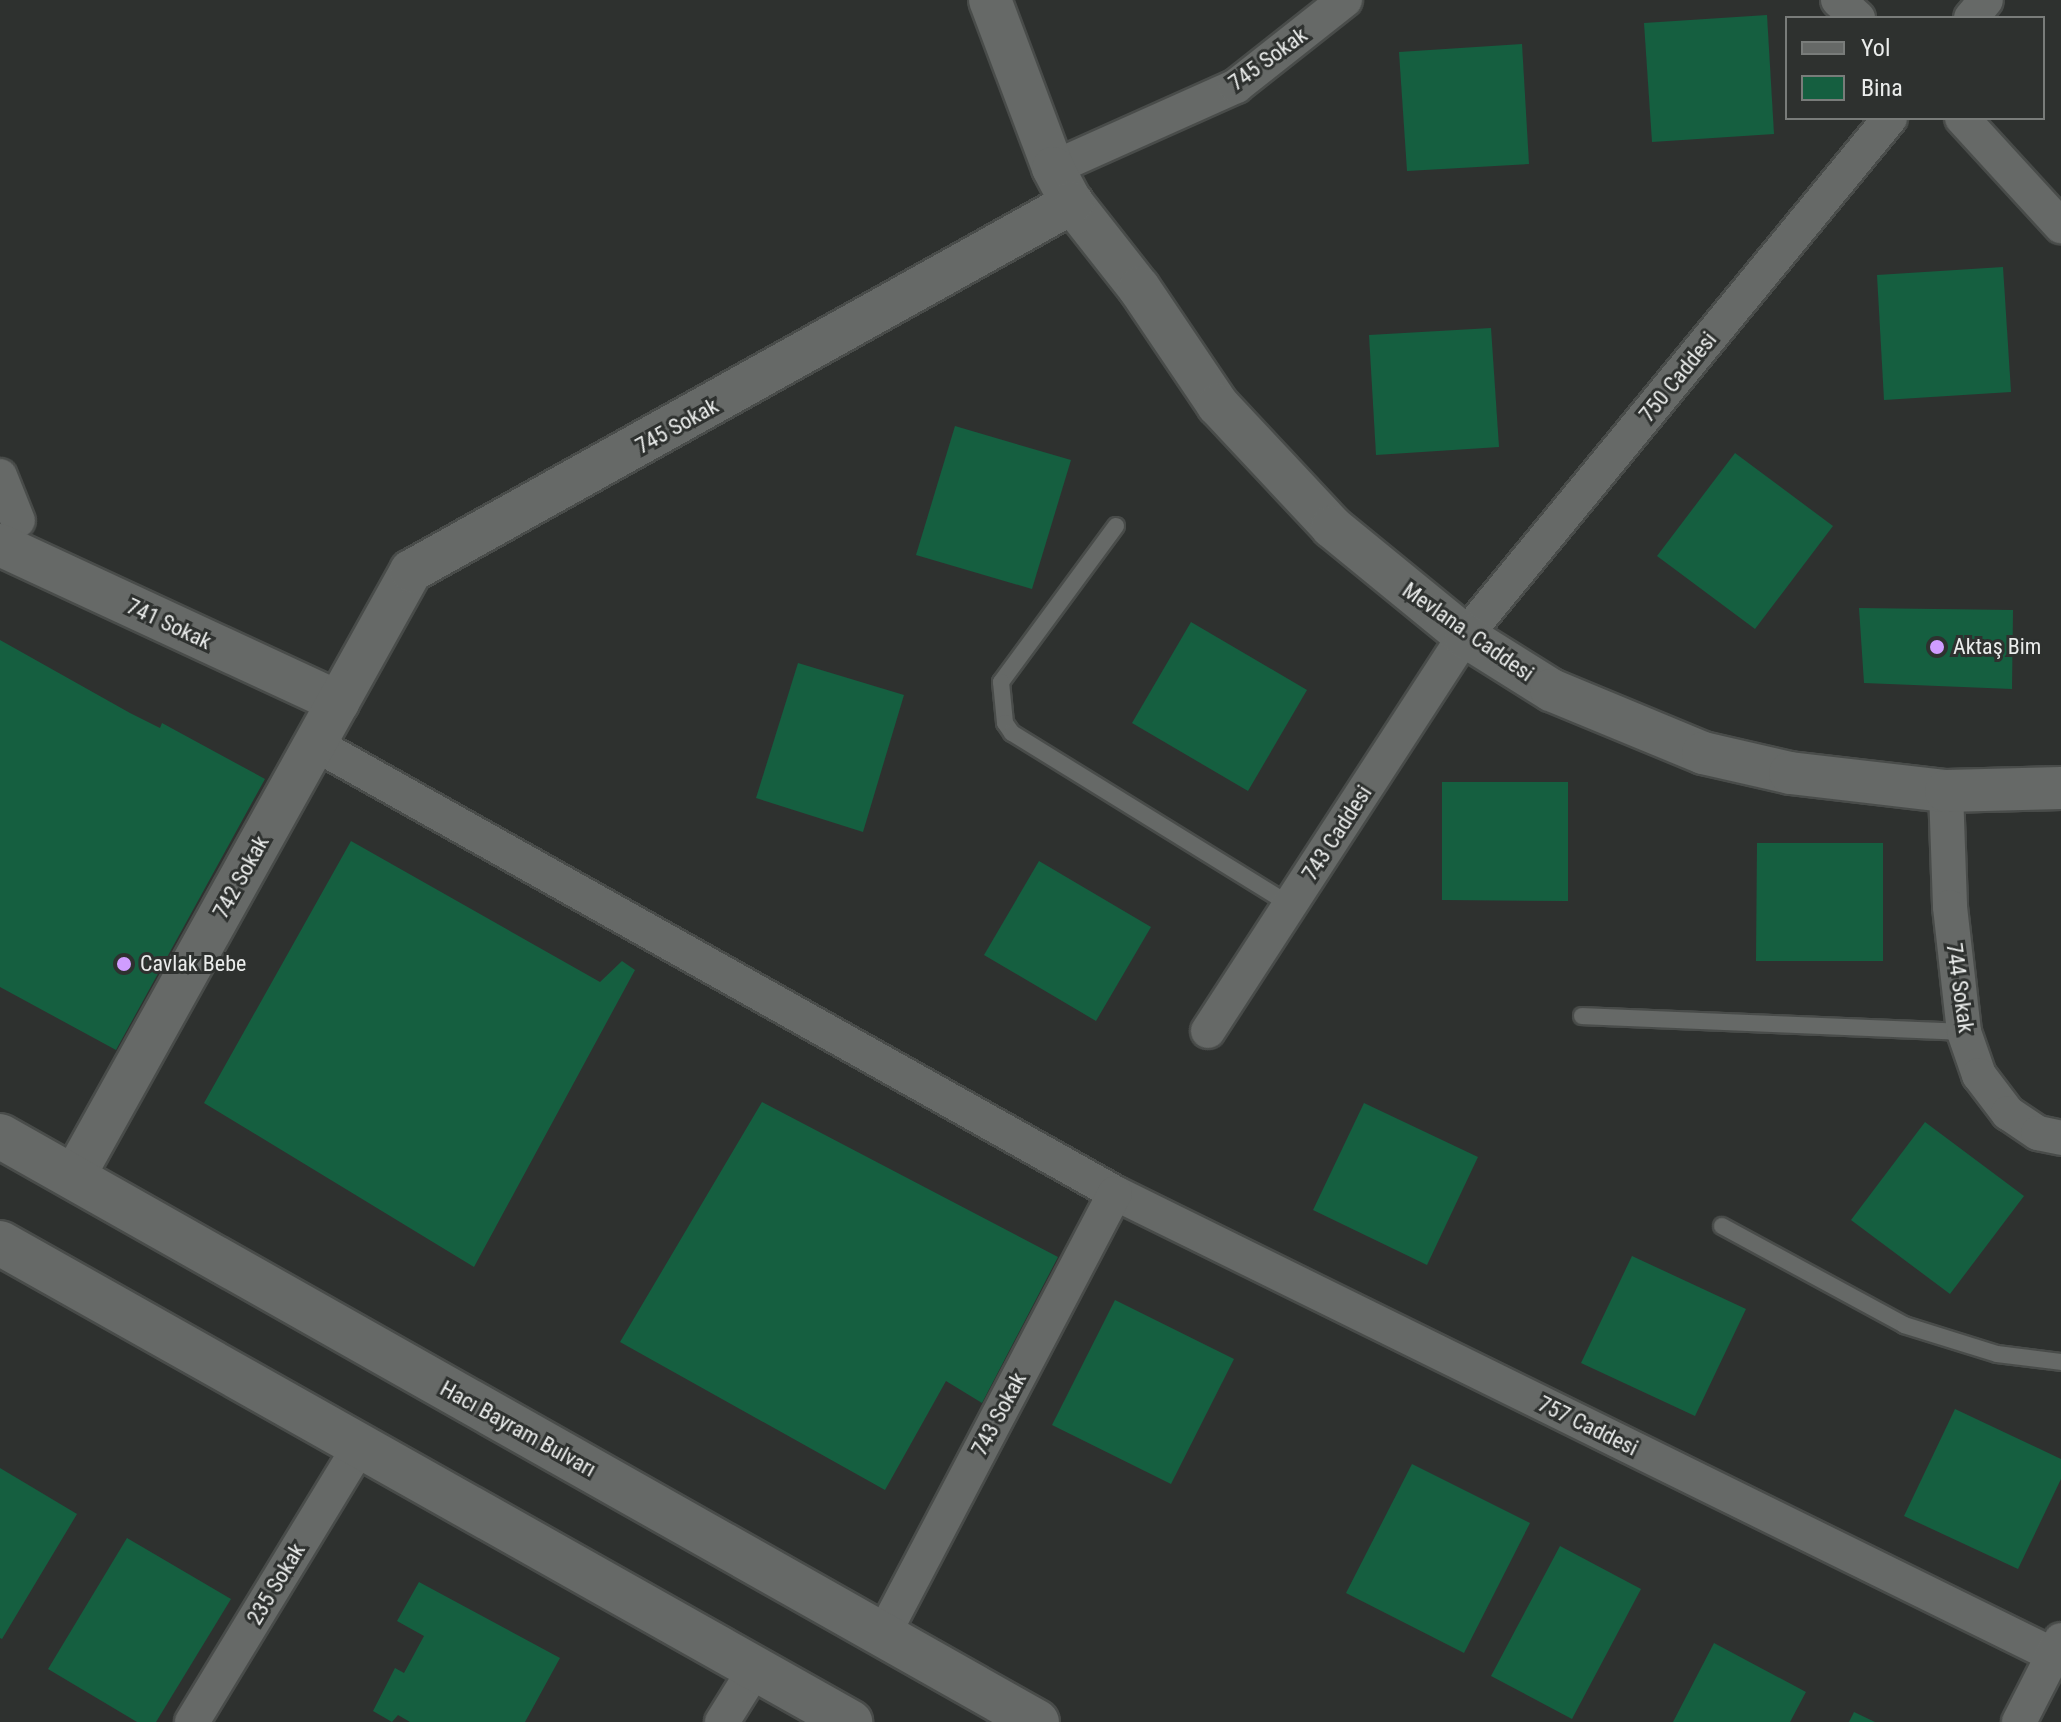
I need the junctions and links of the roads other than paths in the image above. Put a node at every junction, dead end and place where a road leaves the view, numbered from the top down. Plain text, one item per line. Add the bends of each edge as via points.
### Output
1 (990, 0) edge
2 (1345, 0) edge
3 (1838, 0) edge
4 (1986, 0) edge
5 (1856, 16) edge
6 (1973, 16) edge
7 (1888, 120) edge
8 (1964, 120) edge
9 (1063, 185) junction
10 (2061, 226) edge
11 (0, 476) edge
12 (1116, 526) dead end
13 (9, 533) edge
14 (1465, 636) junction
15 (338, 702) junction
16 (315, 744) junction
17 (2061, 788) edge
18 (1946, 791) junction
19 (1290, 905) junction
20 (1582, 1016) dead end
21 (1208, 1031) dead end
22 (1964, 1032) junction
23 (0, 1136) edge
24 (2061, 1138) edge
25 (73, 1178) junction
26 (1115, 1193) junction
27 (1722, 1226) dead end
28 (0, 1243) edge
29 (2061, 1362) edge
30 (360, 1446) junction
31 (883, 1635) junction
32 (2059, 1652) edge
33 (755, 1669) junction
34 (192, 1722) edge
35 (722, 1722) edge
36 (850, 1722) edge
37 (1037, 1722) edge
38 (2019, 1722) edge

1 - 9 street, Mevlana. Caddesi
2 - 9 street, 745 Sokak via 1236,86
3 - 5 street
4 - 6 street
7 - 14 street, 750 Caddesi
8 - 10 street
9 - 14 street, Mevlana. Caddesi via 1218,405 1332,527
9 - 15 street, 745 Sokak via 411,571
11 - 13 street
12 - 19 lane via 1001,682 1005,723 1012,733
13 - 15 street, 741 Sokak
14 - 18 street, Mevlana. Caddesi via 1551,690 1703,753 1790,773
14 - 19 street, 743 Caddesi
15 - 16 street, 742 Sokak
16 - 25 street, 742 Sokak
16 - 26 street, 757 Caddesi
17 - 18 street, Mevlana. Caddesi
18 - 22 street, 744 Sokak via 1950,907
19 - 21 street, 743 Caddesi
20 - 22 lane
22 - 24 street, 744 Sokak via 1979,1075 2008,1113 2038,1133
23 - 25 main road, Hacı Bayram Bulvarı
25 - 31 main road, Hacı Bayram Bulvarı
26 - 31 street, 743 Sokak
26 - 32 street, 757 Caddesi
27 - 29 lane via 1904,1325 1997,1354
28 - 30 main road
30 - 33 main road
30 - 34 street, 235 Sokak
31 - 37 main road, Hacı Bayram Bulvarı
32 - 38 street
33 - 35 street
33 - 36 main road

